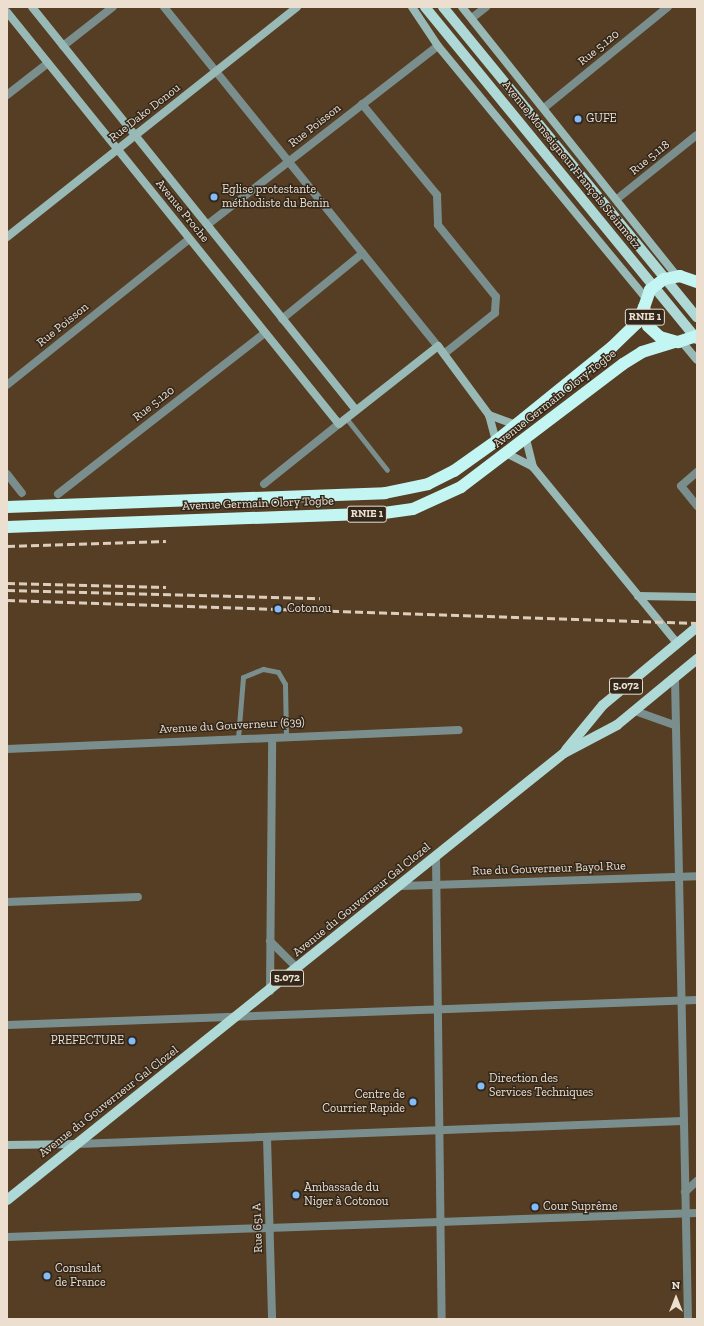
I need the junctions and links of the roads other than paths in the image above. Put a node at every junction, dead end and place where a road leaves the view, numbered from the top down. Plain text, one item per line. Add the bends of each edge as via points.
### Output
1 (32, 7) edge
2 (113, 7) edge
3 (164, 7) edge
4 (297, 7) edge
5 (412, 7) edge
6 (425, 7) edge
7 (443, 7) edge
8 (462, 7) edge
9 (486, 7) edge
10 (668, 7) edge
11 (7, 12) edge
12 (472, 18) junction
13 (63, 46) junction
14 (438, 46) junction
15 (48, 63) junction
16 (215, 72) junction
17 (7, 95) edge
18 (362, 104) junction
19 (544, 108) junction
20 (697, 135) edge
21 (135, 136) junction
22 (118, 150) junction
23 (289, 162) junction
24 (617, 199) junction
25 (207, 225) junction
26 (7, 237) edge
27 (189, 238) junction
28 (363, 253) junction
29 (697, 272) edge
30 (680, 276) junction
31 (697, 282) edge
32 (645, 302) junction
33 (697, 317) edge
34 (282, 319) junction
35 (265, 333) junction
36 (697, 336) edge
37 (697, 339) edge
38 (678, 342) junction
39 (438, 346) junction
40 (444, 354) junction
41 (697, 360) edge
42 (7, 385) edge
43 (356, 410) junction
44 (489, 415) junction
45 (346, 418) junction
46 (339, 424) junction
47 (516, 424) junction
48 (526, 439) junction
49 (496, 441) junction
50 (508, 454) junction
51 (533, 467) junction
52 (387, 470) dead end
53 (697, 472) edge
54 (7, 474) edge
55 (264, 484) dead end
56 (22, 493) dead end
57 (58, 494) dead end
58 (697, 506) edge
59 (7, 507) edge
60 (7, 527) edge
61 (638, 596) junction
62 (697, 597) edge
63 (697, 627) edge
64 (677, 643) junction
65 (697, 659) edge
66 (675, 678) junction
67 (635, 711) junction
68 (674, 725) junction
69 (459, 730) dead end
70 (286, 736) junction
71 (238, 738) junction
72 (272, 738) junction
73 (7, 749) edge
74 (564, 753) junction
75 (436, 857) junction
76 (697, 876) edge
77 (678, 877) junction
78 (437, 885) junction
79 (401, 886) junction
80 (138, 897) dead end
81 (7, 902) edge
82 (270, 941) junction
83 (298, 969) junction
84 (270, 991) junction
85 (697, 1000) edge
86 (680, 1001) junction
87 (438, 1010) junction
88 (236, 1018) junction
89 (7, 1025) edge
90 (683, 1121) junction
91 (440, 1130) junction
92 (268, 1137) junction
93 (77, 1144) junction
94 (7, 1145) edge
95 (697, 1181) edge
96 (685, 1192) junction
97 (7, 1200) edge
98 (685, 1213) junction
99 (697, 1213) edge
100 (441, 1222) junction
101 (270, 1228) junction
102 (7, 1237) edge
103 (272, 1319) edge
104 (442, 1319) edge
105 (688, 1319) edge

1 - 13 street, Avenue Proche
2 - 13 street
3 - 16 street
4 - 16 street, Rue Dako Donou
5 - 14 street
6 - 37 main road, Avenue Monseigneur François Steinmetz
7 - 33 main road, Avenue Monseigneur François Steinmetz
8 - 12 street, Avenue Monseigneur François Steinmetz
9 - 12 street
10 - 19 street, Rue 5.120
11 - 15 street, Avenue Proche
12 - 19 street, Avenue Monseigneur François Steinmetz
13 - 21 street, Avenue Proche
14 - 18 street, Rue Poisson
14 - 32 street
15 - 17 street
15 - 22 street, Avenue Proche
16 - 21 street, Rue Dako Donou
16 - 23 street
18 - 23 street, Rue Poisson
18 - 40 street via 437,195 438,225 496,297 495,313
19 - 24 street, Avenue Monseigneur François Steinmetz
20 - 24 street, Rue 5.118
21 - 22 street, Rue Dako Donou
21 - 25 street, Avenue Proche
22 - 26 street, Rue Dako Donou
22 - 27 street, Avenue Proche
23 - 25 street, Rue Poisson
23 - 28 street
24 - 30 street, Avenue Monseigneur François Steinmetz
25 - 34 street, Avenue Proche
27 - 35 street, Avenue Proche
27 - 42 street, Rue Poisson
28 - 34 street
28 - 39 street
29 - 30 highway, RNIE 1
30 - 31 highway
30 - 32 highway, RNIE 1 via 660,281
32 - 38 highway, RNIE 1 via 652,330
32 - 47 highway, Avenue Germain Olory Togbe / RNIE 1 via 637,323 619,341
34 - 43 street, Avenue Proche
35 - 46 street, Avenue Proche
35 - 57 street, Rue 5.120
36 - 38 highway, RNIE 1
38 - 41 street
38 - 48 highway, Avenue Germain Olory Togbe / RNIE 1 via 642,352 623,364
39 - 40 street
39 - 43 street
40 - 44 street
43 - 45 street
44 - 47 street
44 - 49 street
45 - 46 street
45 - 52 lane
46 - 55 street
47 - 49 highway, Avenue Germain Olory Togbe / RNIE 1
48 - 50 highway, Avenue Germain Olory Togbe / RNIE 1
48 - 51 street
49 - 59 highway, Avenue Germain Olory Togbe / RNIE 1 via 442,478 393,492
50 - 51 street
50 - 60 highway, Avenue Germain Olory Togbe / RNIE 1 via 449,494 399,511
51 - 61 street
53 - 58 street via 681,486
54 - 56 street
61 - 62 street
61 - 64 street
63 - 64 main road, Avenue du Gouverneur Gal Clozel / 5.072
64 - 74 main road, Avenue du Gouverneur Gal Clozel / 5.072 via 603,705
65 - 66 main road, Avenue du Gouverneur Gal Clozel / 5.072
66 - 67 main road, Avenue du Gouverneur Gal Clozel / 5.072
66 - 68 street
67 - 68 street
67 - 74 main road, Avenue du Gouverneur Gal Clozel / 5.072
68 - 77 street
69 - 70 street, Avenue du Gouverneur (639)
70 - 71 lane via 285,684 278,672 263,669 251,671 241,682
70 - 72 street, Avenue du Gouverneur (639)
71 - 72 street, Avenue du Gouverneur (639)
71 - 73 street, Avenue du Gouverneur (639)
72 - 82 street
74 - 75 main road, Avenue du Gouverneur Gal Clozel / 5.072
75 - 78 street
75 - 79 main road, Avenue du Gouverneur Gal Clozel / 5.072
76 - 77 street, Rue du Gouverneur Bayol Rue
77 - 78 street, Rue du Gouverneur Bayol Rue
77 - 86 street
78 - 79 street, Rue du Gouverneur Bayol Rue
78 - 87 street
79 - 83 main road, Avenue du Gouverneur Gal Clozel / 5.072
80 - 81 street
82 - 83 street
82 - 84 street
83 - 84 main road, Avenue du Gouverneur Gal Clozel / 5.072
84 - 88 main road, Avenue du Gouverneur Gal Clozel / 5.072
85 - 86 street
86 - 87 street
86 - 90 street
87 - 88 street
87 - 91 street
88 - 89 street
88 - 93 main road, Avenue du Gouverneur Gal Clozel / 5.072
90 - 91 street
90 - 96 street
91 - 92 street
91 - 100 street
92 - 93 street
92 - 101 street, Rue 651 A
93 - 94 street
93 - 97 main road, Avenue du Gouverneur Gal Clozel / 5.072
95 - 96 street
96 - 98 street
98 - 99 street
98 - 100 street
98 - 105 street
100 - 101 street
100 - 104 street
101 - 102 street
101 - 103 street, Rue 651 A

